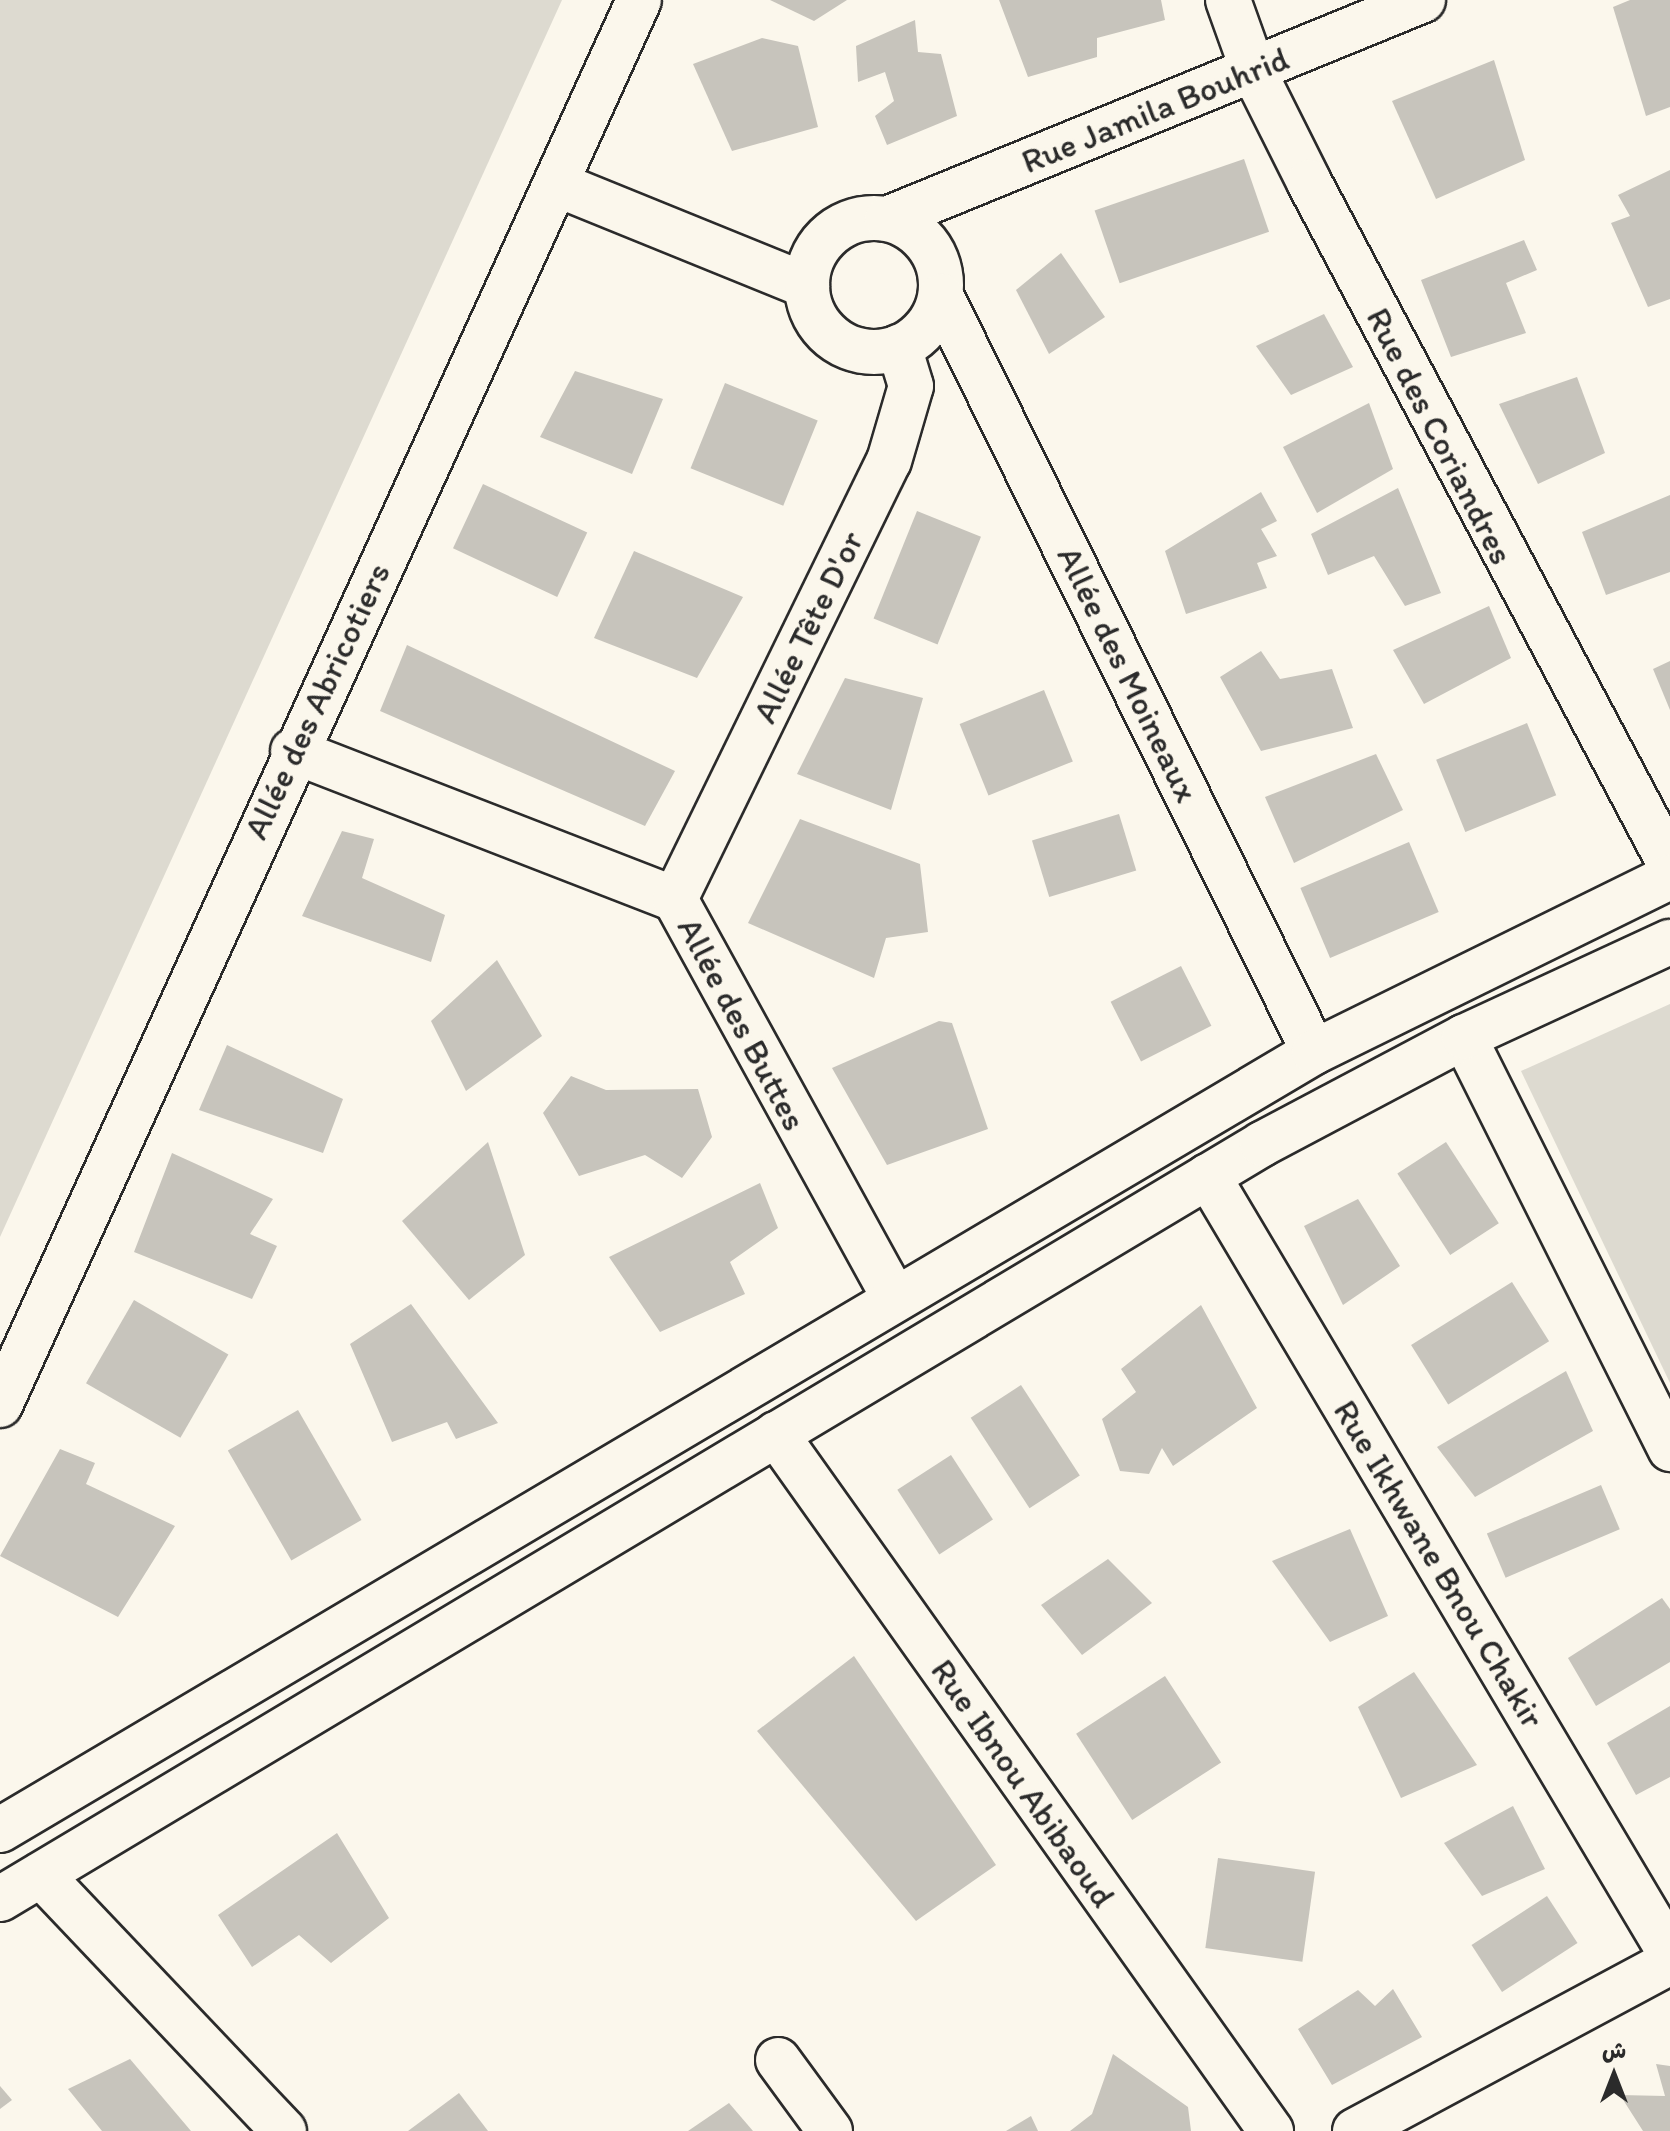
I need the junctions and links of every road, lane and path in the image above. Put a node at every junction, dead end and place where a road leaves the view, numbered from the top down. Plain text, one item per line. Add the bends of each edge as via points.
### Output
1 (639, 0) edge
2 (1228, 0) edge
3 (1423, 0) edge
4 (1253, 70) junction
5 (556, 184) junction
6 (887, 219) junction
7 (807, 286) junction
8 (941, 296) junction
9 (899, 347) junction
10 (293, 751) junction
11 (1670, 864) edge
12 (1670, 877) edge
13 (675, 899) junction
14 (1670, 942) edge
15 (1464, 1037) junction
16 (1314, 1052) junction
17 (1208, 1176) junction
18 (893, 1296) junction
19 (0, 1405) edge
20 (776, 1434) junction
21 (1670, 1449) edge
22 (0, 1830) edge
23 (41, 1875) junction
24 (0, 1899) edge
25 (1670, 1953) edge
26 (1670, 1962) edge
27 (778, 2060) dead end
28 (284, 2131) edge
29 (830, 2131) edge
30 (1271, 2131) edge
31 (1355, 2131) edge

1 - 5 street, Allée des Abricotiers
2 - 4 street, Rue des Coriandres
3 - 4 street, Rue Jamila Bouhrid
4 - 6 street, Rue Jamila Bouhrid
4 - 11 street, Rue des Coriandres via 1545,640
5 - 7 street
5 - 10 street, Allée des Abricotiers
6 - 7 street via 867,218 831,234 818,248
6 - 8 street via 907,226 935,256
7 - 9 street via 811,307 837,340 878,352
8 - 9 street via 933,318
8 - 16 street, Allée des Moineaux
9 - 13 street, Allée Tête D'or via 911,386 889,461
10 - 13 street, Allée des Buttes
10 - 19 street, Allée des Abricotiers
12 - 16 street
13 - 18 street, Allée des Buttes
14 - 15 street
15 - 17 street
15 - 21 street
16 - 18 street
17 - 20 street
17 - 25 street, Rue Ikhwane Bnou Chakir
18 - 22 street
20 - 23 street
20 - 30 street, Rue Ibnou Abibaoud
23 - 24 street
23 - 28 street
26 - 31 street
27 - 29 street

